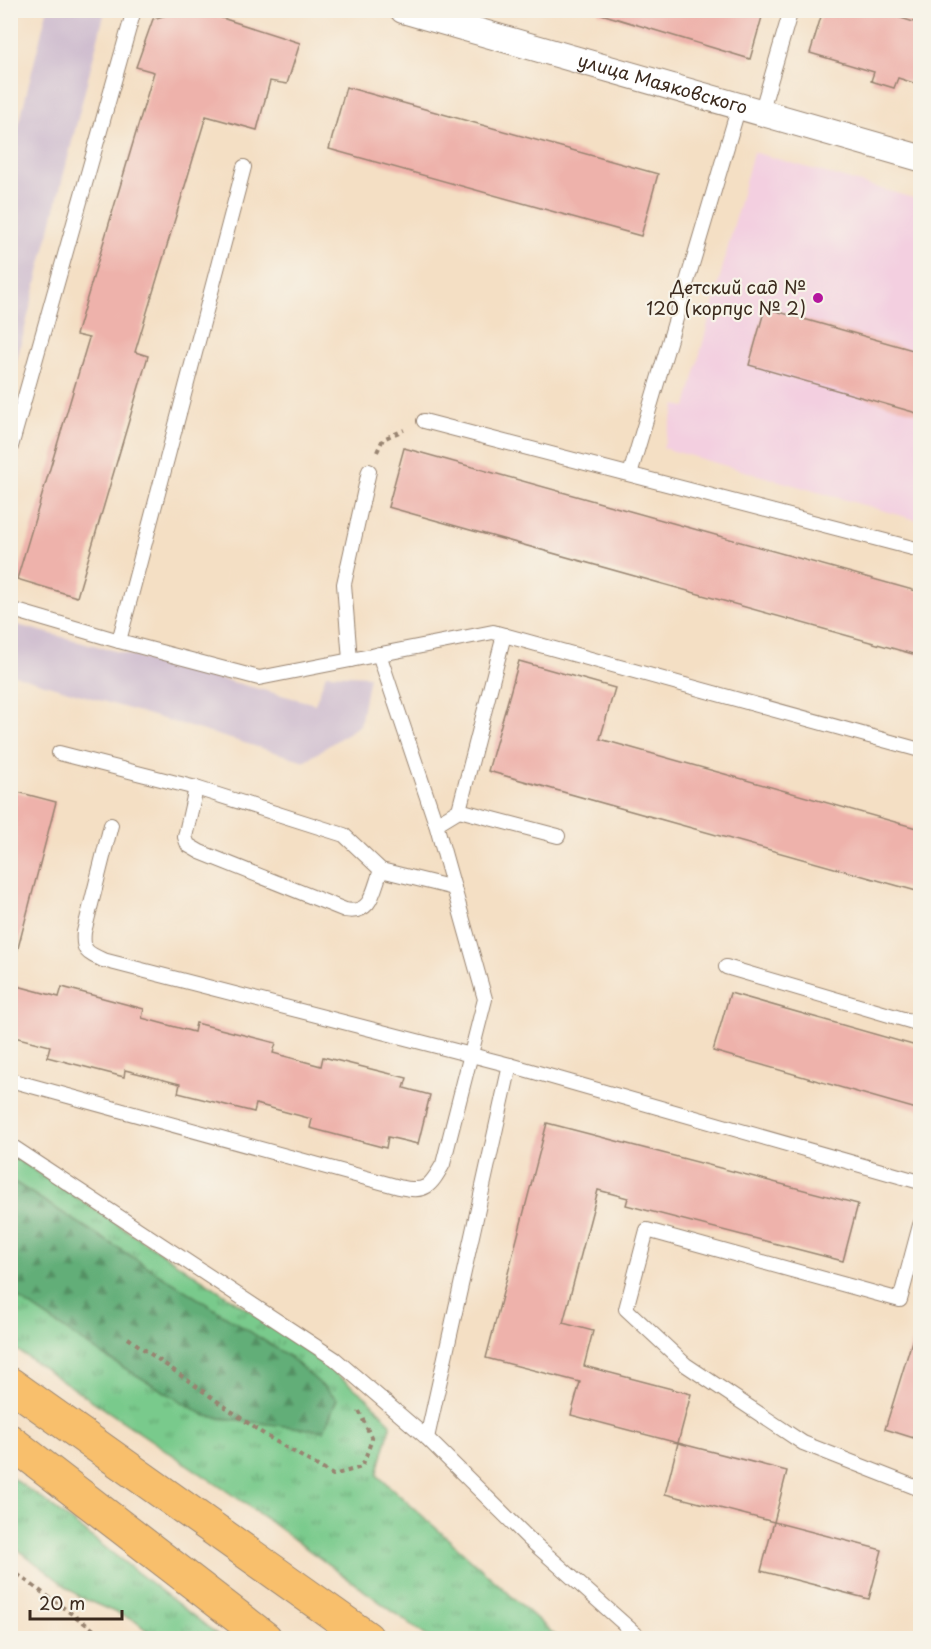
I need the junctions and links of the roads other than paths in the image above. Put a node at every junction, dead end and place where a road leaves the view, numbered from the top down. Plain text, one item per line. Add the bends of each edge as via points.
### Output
1 (134, 10) edge
2 (403, 10) edge
3 (791, 10) edge
4 (750, 110) junction
5 (921, 158) edge
6 (244, 167) dead end
7 (424, 421) road end
8 (10, 450) edge
9 (369, 471) road end
10 (630, 474) junction
11 (921, 549) edge
12 (10, 609) edge
13 (504, 634) junction
14 (118, 641) junction
15 (379, 654) junction
16 (350, 660) junction
17 (921, 750) edge
18 (59, 753) dead end
19 (196, 788) junction
20 (459, 810) junction
21 (436, 824) junction
22 (111, 825) dead end
23 (558, 836) dead end
24 (381, 870) junction
25 (454, 888) junction
26 (726, 968) dead end
27 (921, 1024) edge
28 (471, 1055) junction
29 (510, 1065) junction
30 (10, 1080) edge
31 (10, 1145) edge
32 (921, 1182) edge
33 (921, 1225) edge
34 (10, 1384) edge
35 (427, 1438) junction
36 (10, 1441) edge
37 (921, 1489) edge
38 (265, 1638) edge
39 (367, 1638) edge
40 (640, 1638) edge

1 - 8 lane
2 - 4 street, улица Маяковского
3 - 4 lane
4 - 5 street, улица Маяковского
4 - 10 lane
6 - 14 lane
7 - 10 lane
9 - 16 lane via 344,584
10 - 11 lane
12 - 14 lane
13 - 15 lane via 493,632
13 - 17 lane
13 - 20 lane
14 - 16 lane via 259,678
15 - 16 lane
15 - 21 lane
18 - 19 lane
19 - 24 lane via 344,835
19 - 24 lane via 184,837 188,845 200,852 356,912 364,909 370,899
20 - 21 lane
20 - 23 lane
21 - 25 lane
22 - 28 lane via 84,932 83,944 88,953
24 - 25 lane
25 - 28 lane via 485,999
26 - 27 lane
28 - 29 lane
28 - 30 lane via 443,1164 428,1187 416,1191
29 - 32 lane
29 - 35 lane
31 - 35 lane via 335,1359
33 - 37 lane via 900,1300 647,1230 626,1309 686,1365 803,1443
34 - 39 main road
35 - 40 lane via 528,1538
36 - 38 main road

